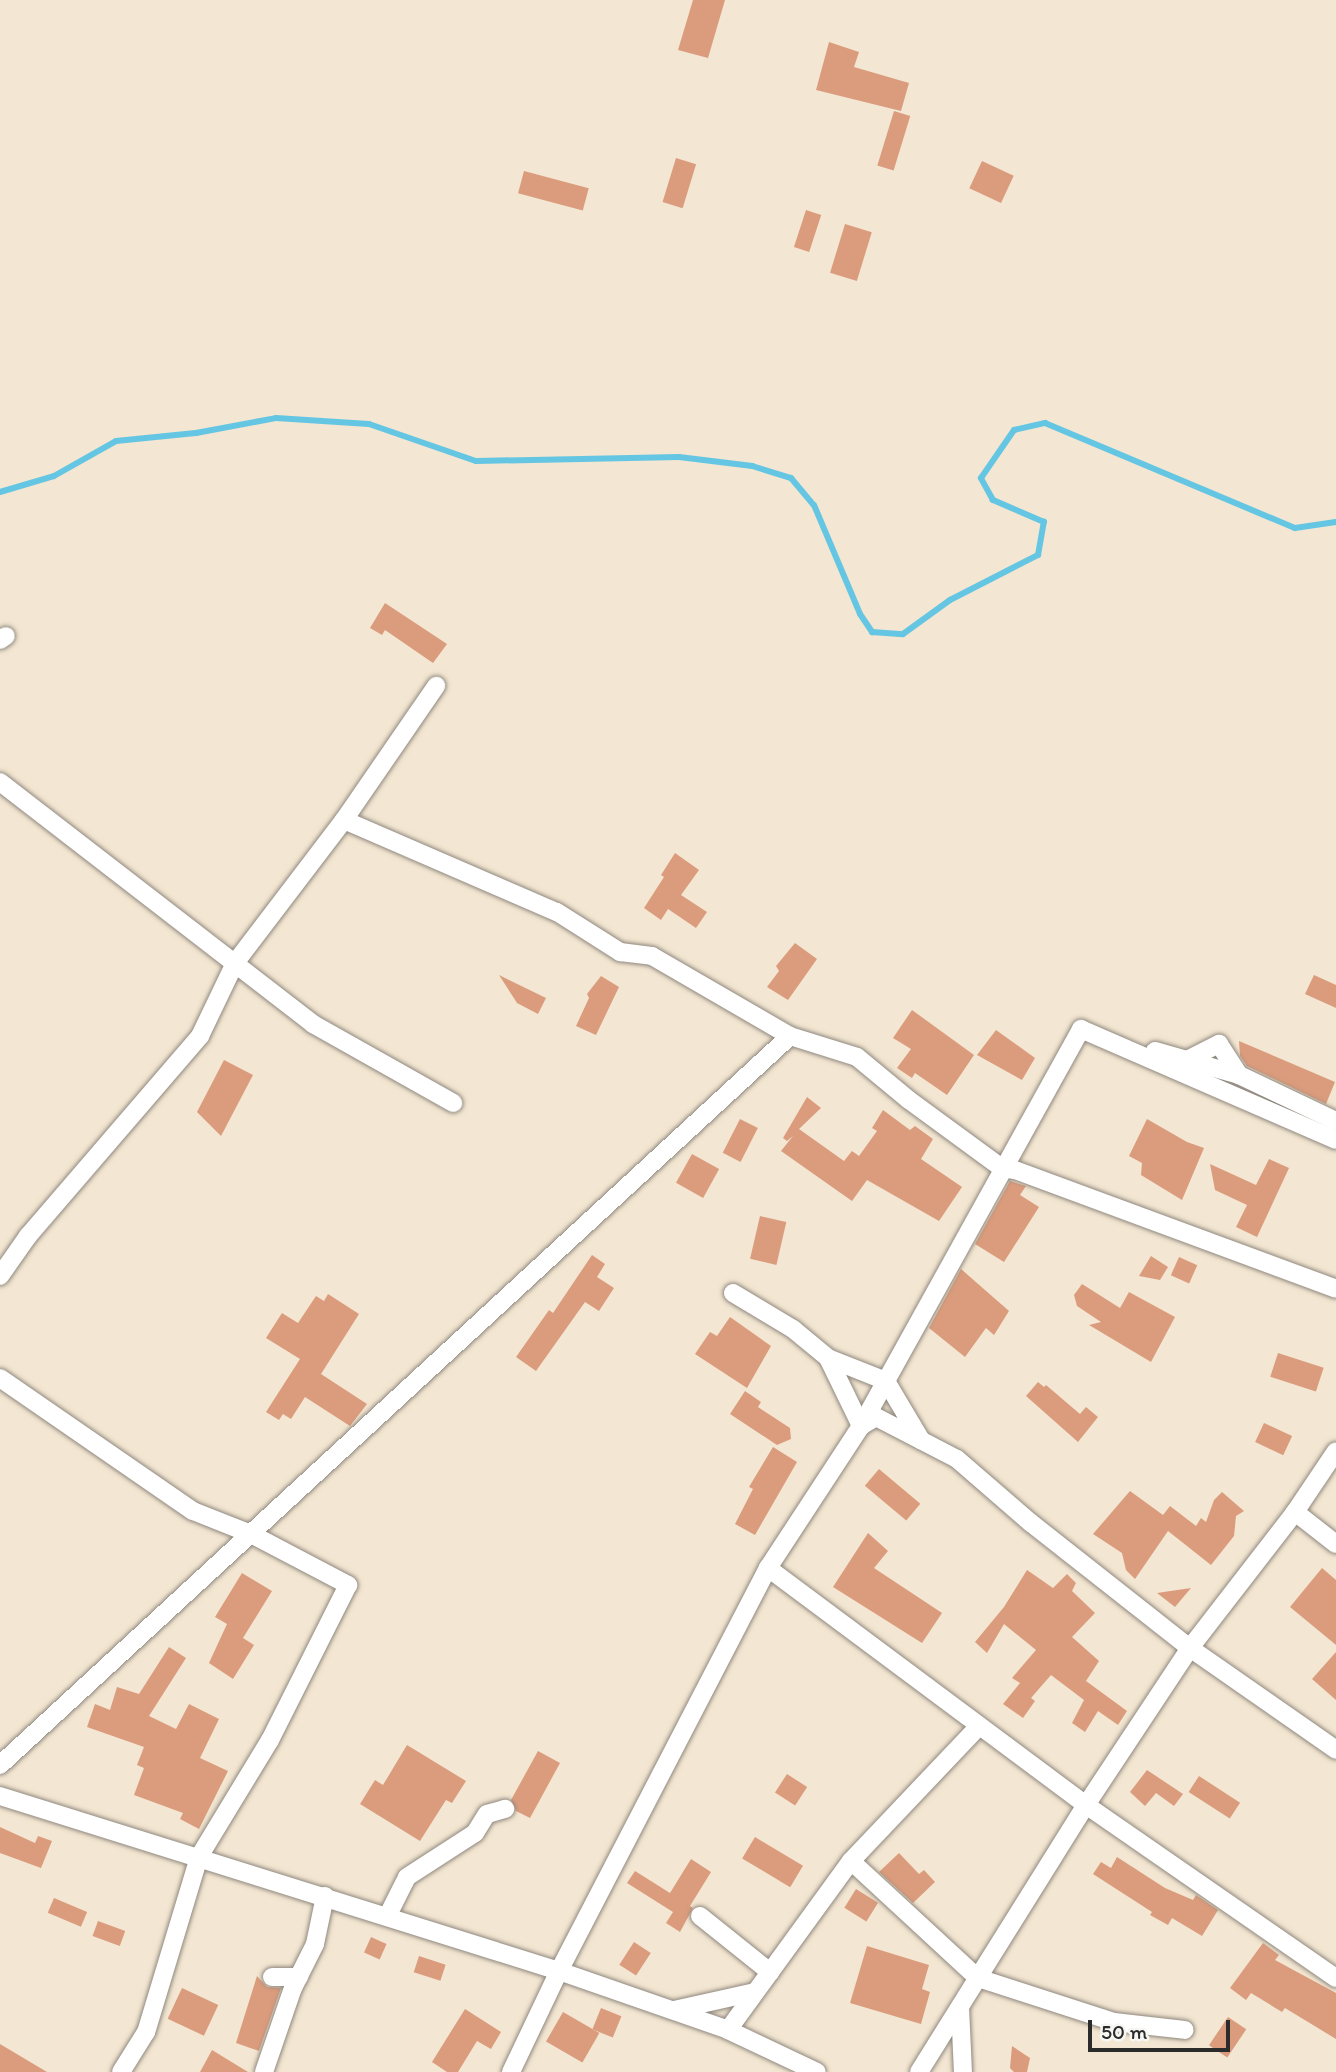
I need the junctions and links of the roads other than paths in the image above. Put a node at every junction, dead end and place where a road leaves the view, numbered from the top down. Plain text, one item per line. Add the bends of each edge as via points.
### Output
1 (436, 686) dead end
2 (0, 782) edge
3 (344, 820) junction
4 (235, 963) junction
5 (790, 1036) junction
6 (1128, 1049) junction
7 (1186, 1060) junction
8 (1239, 1075) junction
9 (453, 1103) dead end
10 (1336, 1121) edge
11 (1336, 1140) edge
12 (1002, 1168) junction
13 (0, 1276) edge
14 (1336, 1289) edge
15 (733, 1293) dead end
16 (828, 1358) junction
17 (0, 1378) edge
18 (886, 1381) junction
19 (862, 1426) junction
20 (921, 1440) junction
21 (1336, 1451) edge
22 (1295, 1512) junction
23 (251, 1534) junction
24 (1336, 1544) edge
25 (768, 1568) junction
26 (1190, 1648) junction
27 (979, 1726) junction
28 (1336, 1750) edge
29 (0, 1765) edge
30 (0, 1796) edge
31 (1086, 1805) junction
32 (505, 1809) dead end
33 (198, 1857) junction
34 (850, 1861) junction
35 (325, 1896) junction
36 (388, 1915) junction
37 (700, 1916) dead end
38 (559, 1971) junction
39 (770, 1972) junction
40 (272, 1977) dead end
41 (299, 1977) junction
42 (978, 1978) junction
43 (1336, 1978) edge
44 (755, 1992) junction
45 (960, 2007) junction
46 (674, 2010) junction
47 (728, 2030) junction
48 (1185, 2030) dead end
49 (121, 2072) edge
50 (264, 2072) edge
51 (511, 2072) edge
52 (817, 2072) edge
53 (919, 2072) edge
54 (963, 2072) edge

1 - 3 street
2 - 4 street
3 - 4 street
3 - 5 street via 557,912 620,952 652,956
4 - 9 street via 313,1024
4 - 13 street via 200,1036 28,1236
5 - 12 street via 857,1057
5 - 23 street
6 - 7 street via 1137,1046
6 - 11 street
6 - 12 street via 1081,1029
7 - 8 street
7 - 8 street via 1219,1044
8 - 10 street
12 - 14 street
12 - 18 street
15 - 16 street via 793,1329
16 - 18 street
16 - 19 street
17 - 23 street via 193,1511
18 - 19 street
18 - 20 street
19 - 20 street via 876,1417
19 - 25 street
20 - 26 street via 957,1459
21 - 22 street
22 - 24 street
22 - 26 street
23 - 29 street
23 - 33 street via 348,1584 270,1740
25 - 27 street
25 - 38 street
26 - 28 street
26 - 31 street
27 - 31 street
27 - 34 street
30 - 33 street
31 - 42 street
31 - 43 street
32 - 36 street via 487,1814 475,1833 407,1877
33 - 35 street
33 - 49 street via 146,2032
34 - 39 street
34 - 42 street
35 - 36 street
35 - 41 street via 315,1944
36 - 38 street
37 - 39 street
38 - 46 street
38 - 51 street
39 - 44 street
40 - 41 street
41 - 50 street
42 - 45 street
42 - 48 street via 1114,2022
44 - 46 street
44 - 47 street
45 - 53 street
45 - 54 street
46 - 47 street
47 - 52 street

